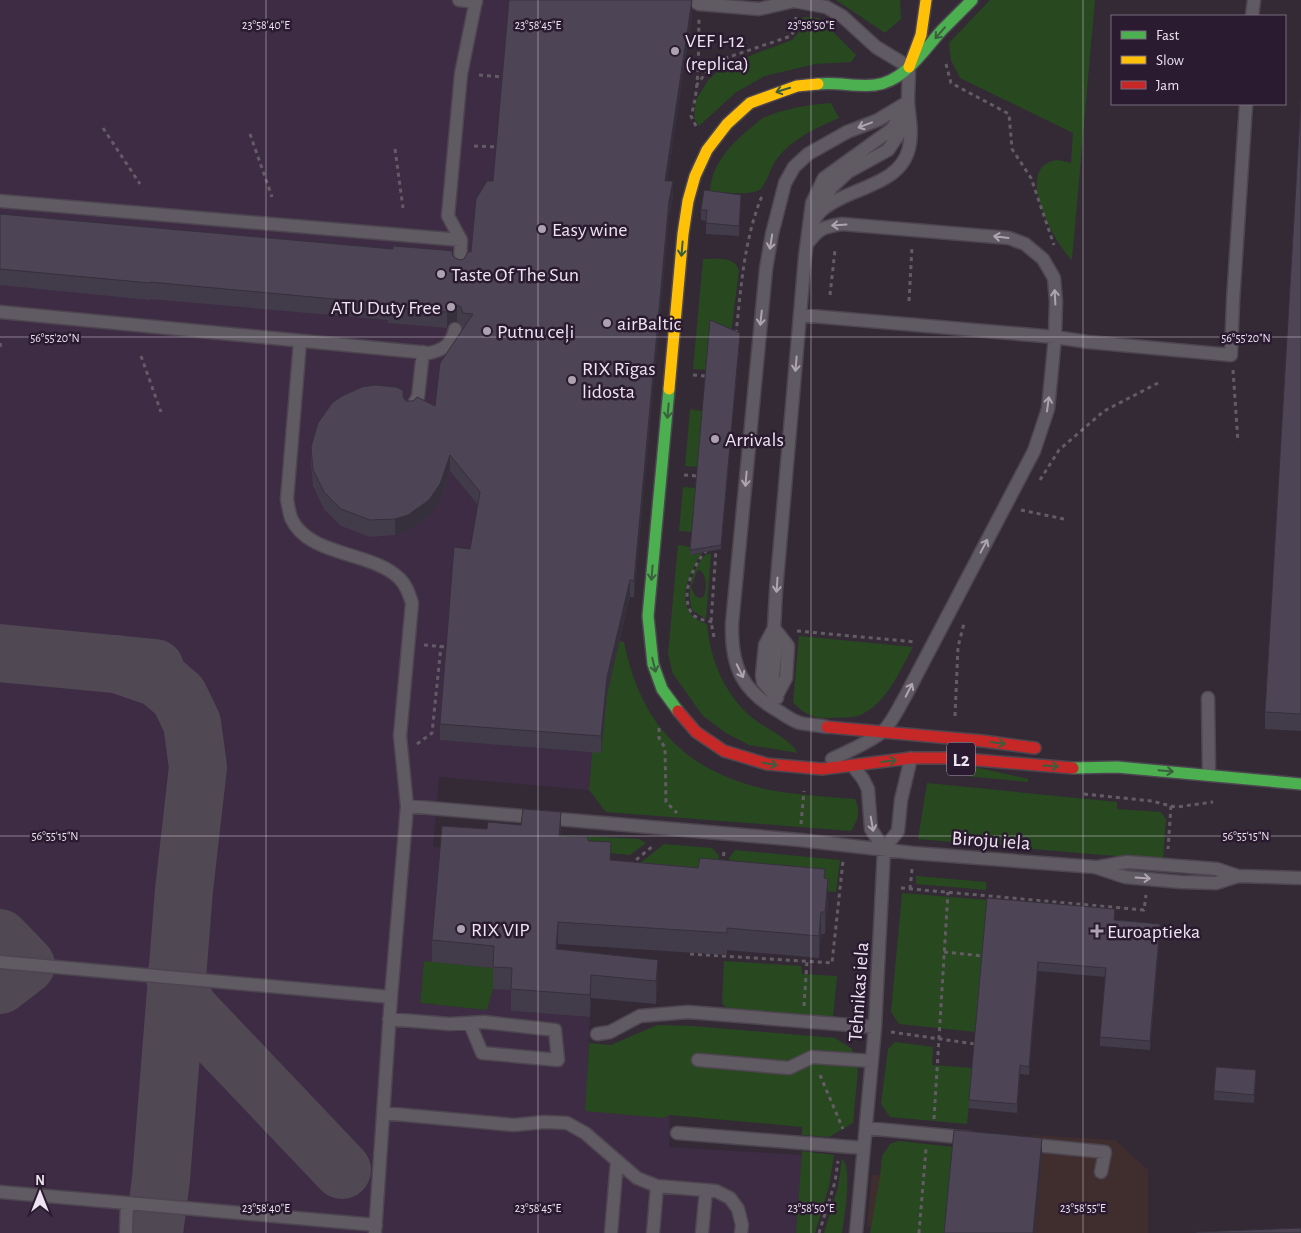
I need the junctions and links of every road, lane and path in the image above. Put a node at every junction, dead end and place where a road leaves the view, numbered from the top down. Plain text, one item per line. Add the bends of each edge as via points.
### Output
1 (459, 0) edge
2 (926, 0) edge
3 (972, 0) edge
4 (1254, 0) edge
5 (476, 1) edge
6 (696, 2) edge
7 (797, 14) dead end
8 (1252, 15) edge
9 (909, 67) junction
10 (479, 75) dead end
11 (503, 77) edge
12 (696, 86) junction
13 (908, 102) junction
14 (1246, 105) edge
15 (695, 125) dead end
16 (103, 128) dead end
17 (250, 134) dead end
18 (474, 146) dead end
19 (497, 147) edge
20 (394, 149) dead end
21 (140, 184) dead end
22 (272, 197) dead end
23 (0, 201) edge
24 (403, 208) dead end
25 (807, 237) junction
26 (462, 240) junction
27 (912, 247) dead end
28 (835, 250) dead end
29 (460, 268) edge
30 (830, 295) dead end
31 (908, 301) dead end
32 (0, 312) edge
33 (800, 315) junction
34 (455, 329) dead end
35 (1055, 337) junction
36 (1, 341) edge
37 (300, 342) junction
38 (0, 347) edge
39 (423, 352) junction
40 (1231, 355) junction
41 (141, 356) dead end
42 (693, 375) dead end
43 (705, 376) edge
44 (1158, 382) dead end
45 (410, 410) edge
46 (161, 412) dead end
47 (1238, 442) dead end
48 (684, 475) dead end
49 (697, 476) edge
50 (1035, 488) dead end
51 (1026, 503) dead end
52 (1064, 519) dead end
53 (711, 546) edge
54 (965, 620) dead end
55 (732, 624) junction
56 (774, 628) junction
57 (932, 644) junction
58 (441, 646) dead end
59 (958, 647) junction
60 (956, 693) dead end
61 (776, 697) junction
62 (1208, 698) dead end
63 (799, 723) junction
64 (827, 727) joint
65 (659, 729) dead end
66 (883, 731) junction
67 (1051, 750) dead end
68 (402, 754) junction
69 (1087, 757) dead end
70 (911, 758) junction
71 (853, 766) junction
72 (1117, 766) junction
73 (806, 769) junction
74 (1209, 775) junction
75 (1301, 784) edge
76 (804, 786) dead end
77 (1083, 794) dead end
78 (407, 806) junction
79 (695, 831) junction
80 (660, 840) dead end
81 (800, 840) junction
82 (724, 846) dead end
83 (884, 849) junction
84 (844, 857) dead end
85 (1167, 864) junction
86 (1095, 867) junction
87 (626, 870) edge
88 (722, 873) edge
89 (1238, 876) junction
90 (1301, 878) edge
91 (901, 888) dead end
92 (1147, 888) dead end
93 (948, 892) junction
94 (944, 952) junction
95 (690, 954) edge
96 (982, 956) edge
97 (807, 961) junction
98 (0, 962) edge
99 (391, 997) junction
100 (389, 1019) junction
101 (803, 1022) junction
102 (470, 1024) junction
103 (875, 1027) junction
104 (597, 1034) dead end
105 (938, 1039) junction
106 (975, 1044) edge
107 (698, 1060) dead end
108 (872, 1061) junction
109 (383, 1113) junction
110 (866, 1128) junction
111 (677, 1133) dead end
112 (928, 1134) junction
113 (985, 1140) edge
114 (1014, 1143) edge
115 (864, 1148) junction
116 (839, 1156) dead end
117 (616, 1160) junction
118 (1101, 1172) dead end
119 (657, 1186) junction
120 (706, 1190) junction
121 (0, 1192) edge
122 (127, 1203) junction
123 (375, 1229) edge
124 (126, 1233) edge
125 (611, 1233) edge
126 (653, 1233) edge
127 (702, 1233) edge
128 (742, 1233) edge
129 (819, 1233) edge
130 (856, 1233) edge
131 (919, 1233) edge

1 - 5 lane
2 - 9 main road via 921,35
3 -> 9 main road
4 - 8 lane
5 - 26 lane via 461,74 448,216
6 - 9 lane via 759,9 794,1 826,7 842,16 876,47
6 - 12 path
7 - 12 path via 791,36 726,58 708,70
9 - 13 lane
9 -> 73 main road via 895,78 876,85 831,83 797,86 750,103 727,124 707,150 695,176 683,234 648,616 653,664 662,689 696,732 724,751 747,759
10 - 11 path
12 - 15 path via 691,116
13 - 25 lane via 892,129 824,178 812,203
13 - 25 lane via 911,125 904,162 894,172 821,211
13 -> 55 lane via 808,154 794,167 785,183 766,269
14 - 40 lane
16 - 21 path
17 - 22 path
18 - 19 path
20 - 24 path
23 - 26 lane
25 - 33 lane
35 -> 25 lane via 1054,278 1043,259 1025,244 1009,238 842,224 823,227
26 - 29 lane
27 - 31 path
28 - 30 path
32 - 37 lane
33 - 35 lane
33 -> 56 lane
34 - 39 lane via 454,337 440,351
35 - 40 lane
57 -> 35 lane via 1034,451 1048,409
36 - 38 path
37 - 39 lane
37 - 68 lane via 287,499 291,518 304,535 328,548 390,570 408,589 412,615 400,736
39 - 45 lane via 418,397
40 - 47 path
41 - 46 path
42 - 43 path
44 - 50 path via 1104,410 1059,450
48 - 49 path
51 - 52 path via 1021,510
53 - 55 path via 696,564 688,585 688,603 691,612 700,619
54 - 59 path
55 -> 63 lane via 736,665 750,690 772,708
56 - 57 path
56 - 61 lane via 788,646 786,678
56 - 61 lane via 764,645 762,675 763,682
57 - 59 path
66 -> 57 lane
58 - 68 path via 432,734
59 - 60 path
61 - 63 lane
62 - 74 lane
63 - 64 lane
64 - 66 main road
65 - 79 path via 659,738 665,748 666,802
66 -> 67 main road
66 - 73 lane via 849,751
68 - 78 lane
69 - 72 main road
71 -> 70 main road, L2
70 -> 72 main road, L2 via 953,758 1074,768
70 - 83 lane via 898,832
71 - 73 main road, L2
71 -> 83 lane via 868,789 871,829
72 -> 74 main road, L2
74 - 75 main road, L2
76 - 81 path
77 - 85 path via 1171,806
78 - 79 lane, Biroju iela
78 - 99 lane
79 - 81 lane, Biroju iela
80 - 87 path
81 - 83 lane, Biroju iela
82 - 88 path
83 - 86 lane, Biroju iela
83 - 103 lane, Tehnikas iela
84 - 97 path via 832,963
85 - 86 lane, Biroju iela via 1127,862
85 - 89 lane, Biroju iela via 1218,869
86 -> 89 lane, Biroju iela via 1125,877 1181,882 1216,884
89 - 90 lane, Biroju iela
91 - 93 path
92 - 93 path via 1144,910
93 - 94 path
94 - 96 path
94 - 105 path
95 - 97 path
97 - 101 path
98 - 99 lane
99 - 100 lane
100 - 102 lane
100 - 109 lane
101 - 103 lane
101 - 104 lane via 688,1012 640,1016 610,1032
102 - 102 lane via 484,1022 555,1030 558,1060 482,1053
103 - 105 path via 898,1034
103 - 108 lane, Tehnikas iela
105 - 106 path
105 - 112 path via 934,1122
107 - 108 lane via 789,1068 812,1057
108 - 110 lane, Tehnikas iela
109 - 117 lane via 514,1125 568,1123
109 - 123 lane
110 - 112 lane
110 - 115 lane, Tehnikas iela
111 - 115 lane
112 - 113 lane
112 - 131 path
114 - 118 lane via 1105,1152
115 - 130 lane, Tehnikas iela
116 - 129 path via 835,1182
117 - 119 lane via 637,1178
117 - 125 lane
119 - 120 lane
119 - 126 lane
120 - 127 lane
120 - 128 lane via 730,1198 738,1209
121 - 122 lane
122 - 123 lane
122 - 124 lane

